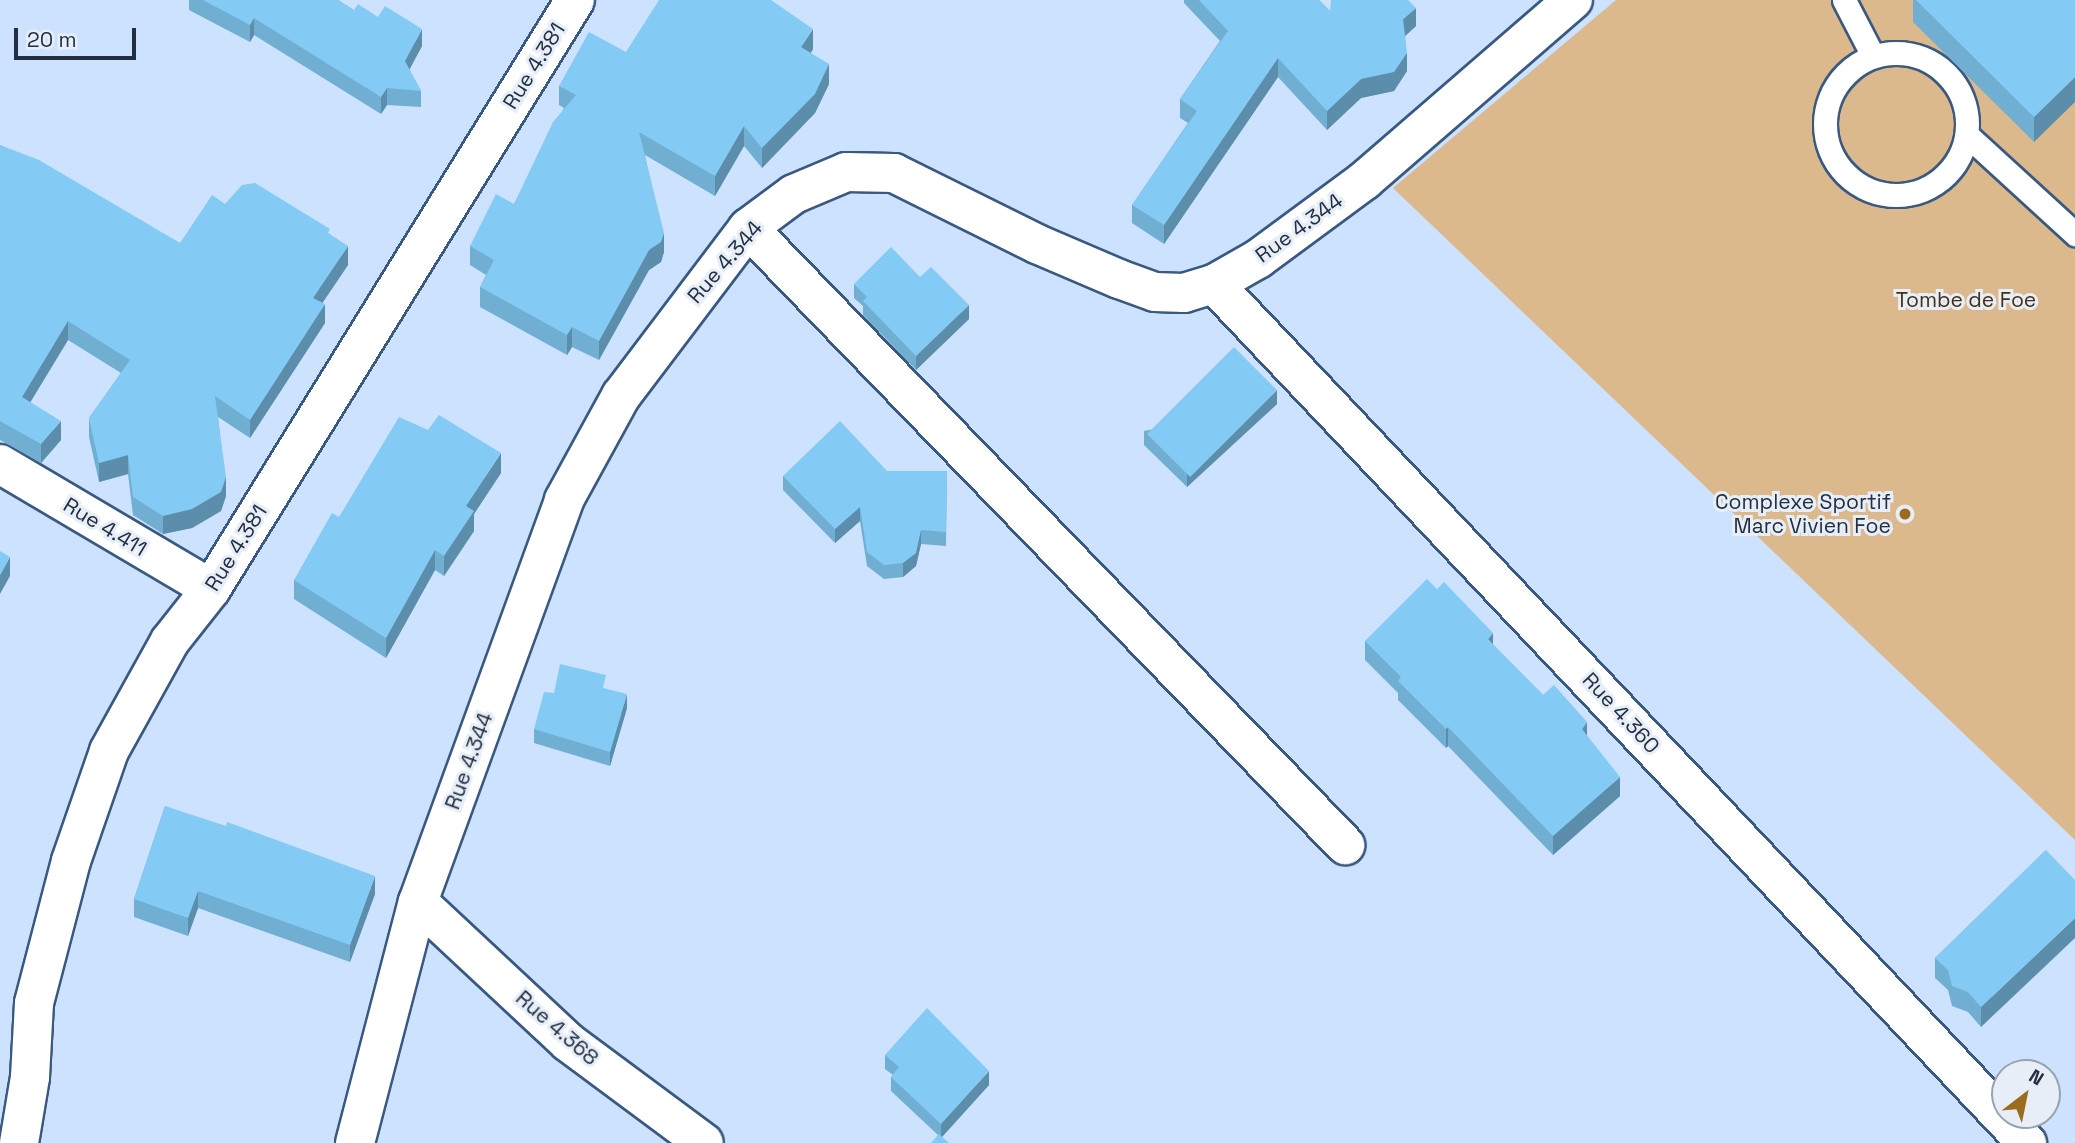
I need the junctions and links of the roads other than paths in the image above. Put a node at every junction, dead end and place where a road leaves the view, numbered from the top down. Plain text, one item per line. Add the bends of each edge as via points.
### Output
1 (575, 0) edge
2 (1573, 0) edge
3 (1844, 0) edge
4 (1873, 56) junction
5 (1967, 135) junction
6 (748, 228) junction
7 (2075, 234) edge
8 (1214, 284) junction
9 (0, 464) edge
10 (211, 589) junction
11 (1345, 845) dead end
12 (418, 902) junction
13 (19, 1143) edge
14 (355, 1143) edge
15 (704, 1143) edge
16 (2027, 1143) edge

1 - 10 street, Rue 4.381
2 - 8 street, Rue 4.344 via 1365,180 1258,258
3 - 4 lane
4 - 5 lane via 1913,55 1948,76 1966,111
4 - 5 lane via 1840,79 1827,107 1826,137 1844,173 1878,193 1919,192 1952,169
5 - 7 lane
6 - 8 street, Rue 4.344 via 794,194 846,172 894,173 1037,244 1155,292 1184,293
6 - 11 street
6 - 12 street, Rue 4.344 via 621,396 564,500
8 - 16 street, Rue 4.360
9 - 10 street, Rue 4.411
10 - 13 street, Rue 4.381 via 170,641 109,751 71,860 34,1003 30,1077
12 - 14 street, Rue 4.344
12 - 15 street, Rue 4.368 via 568,1042

